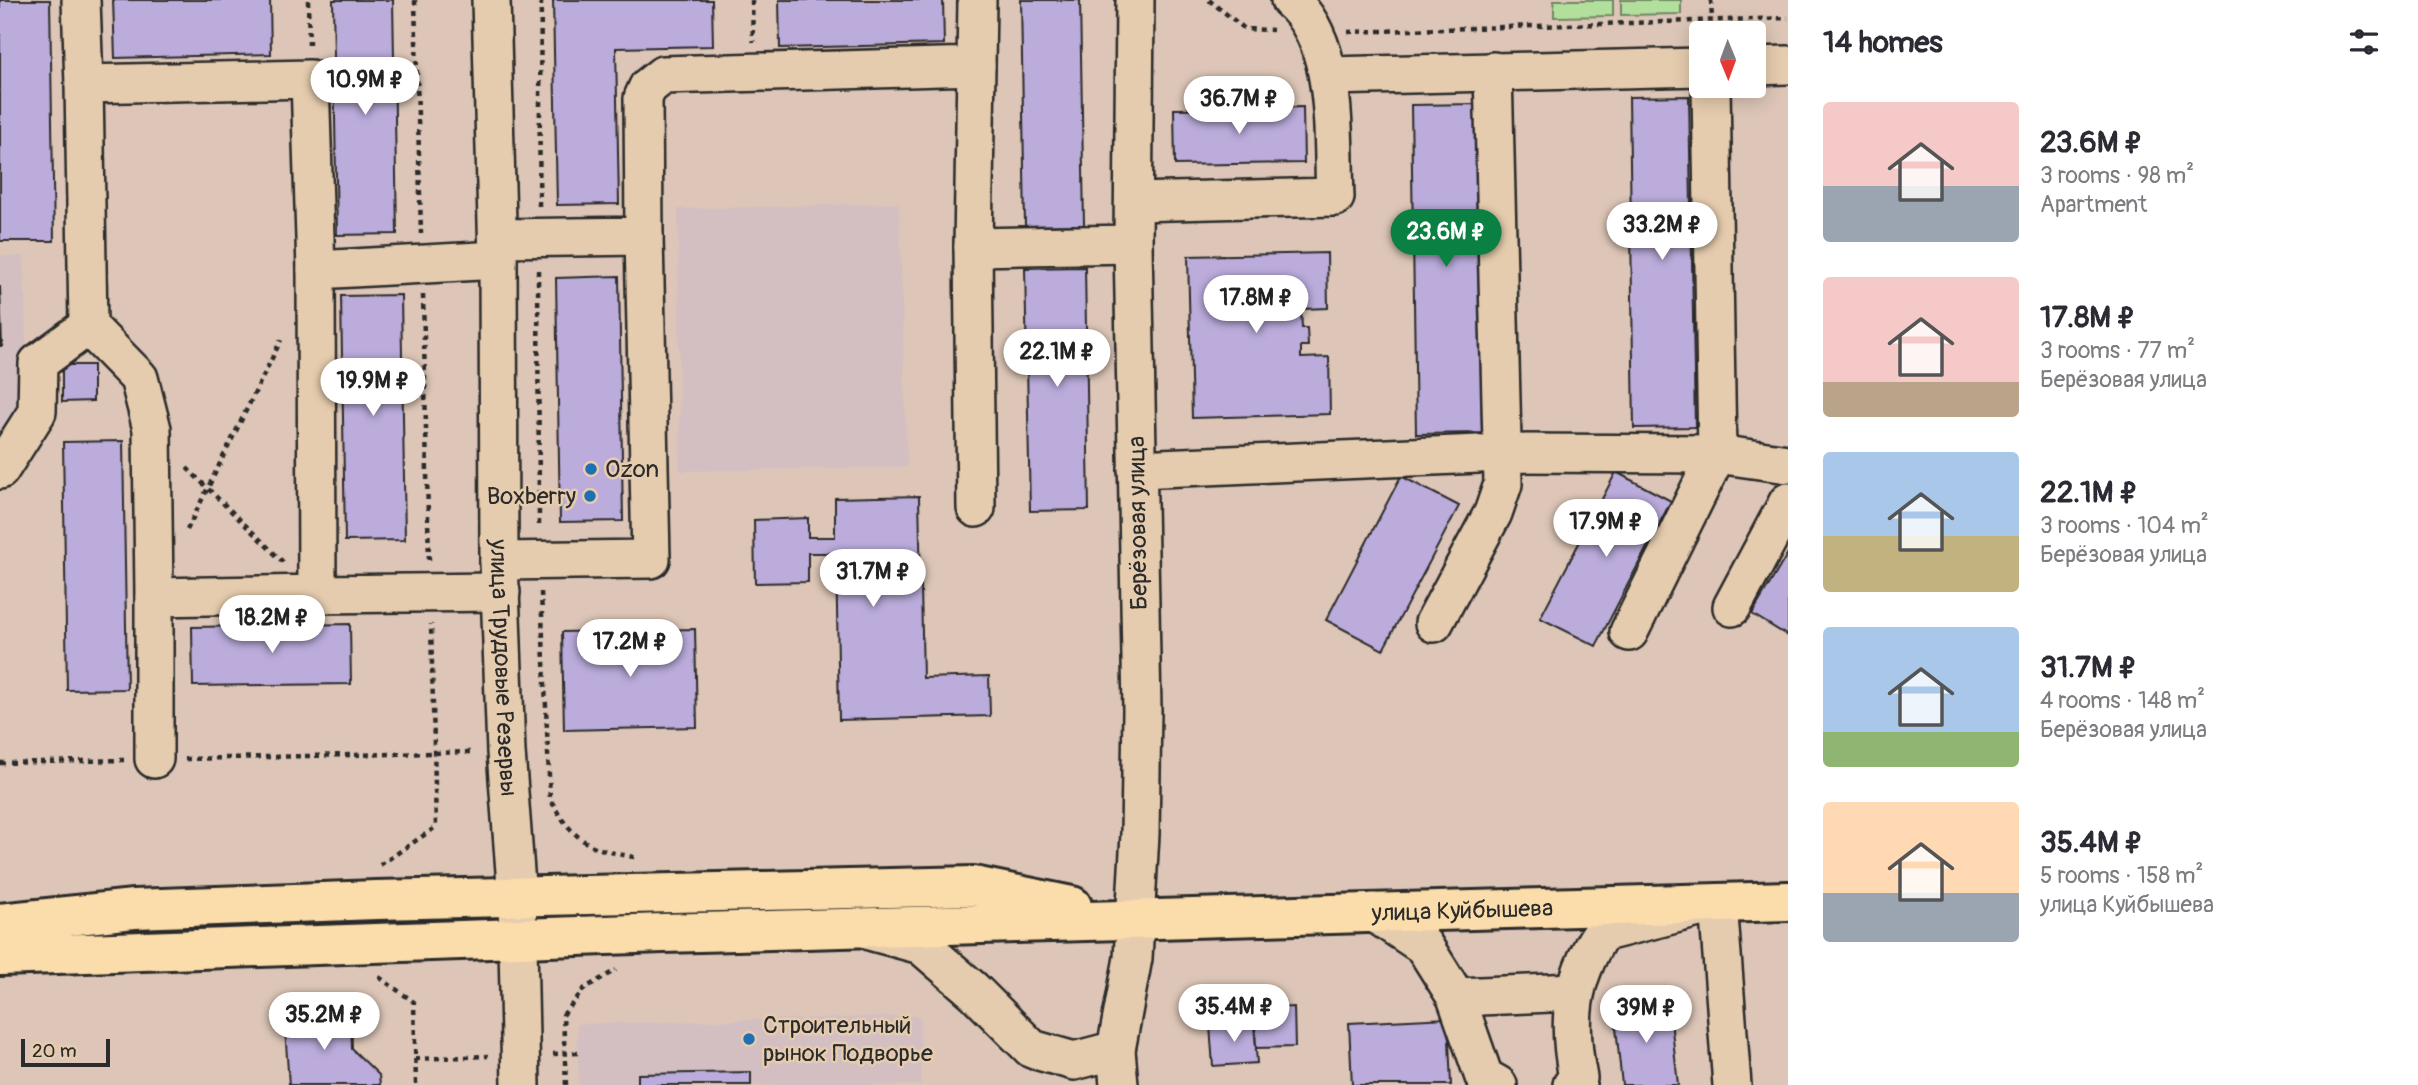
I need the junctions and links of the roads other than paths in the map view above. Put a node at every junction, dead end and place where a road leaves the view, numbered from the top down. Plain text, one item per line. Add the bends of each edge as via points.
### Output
1 (81, 0) edge
2 (491, 0) edge
3 (977, 0) edge
4 (1135, 0) edge
5 (1290, 0) edge
6 (976, 65) junction
7 (1788, 65) edge
8 (1766, 66) edge
9 (1689, 67) edge
10 (1493, 71) junction
11 (1329, 76) junction
12 (84, 84) junction
13 (1712, 98) edge
14 (1134, 202) junction
15 (644, 236) junction
16 (1133, 244) junction
17 (973, 247) junction
18 (498, 249) junction
19 (316, 270) junction
20 (88, 326) junction
21 (1502, 453) junction
22 (1717, 454) junction
23 (1788, 464) edge
24 (1137, 469) junction
25 (0, 470) edge
26 (1788, 502) edge
27 (976, 508) dead end
28 (500, 576) junction
29 (317, 594) junction
30 (154, 597) junction
31 (1732, 607) dead end
32 (1434, 623) dead end
33 (1629, 632) dead end
34 (154, 759) road end
35 (517, 898) junction
36 (1788, 901) edge
37 (1718, 903) junction
38 (1373, 912) junction
39 (1136, 919) junction
40 (0, 923) edge
41 (855, 927) junction
42 (517, 939) junction
43 (0, 956) edge
44 (1574, 992) junction
45 (1456, 997) junction
46 (1117, 1068) edge
47 (521, 1085) edge
48 (1498, 1085) edge
49 (1572, 1085) edge
50 (1732, 1085) edge

1 - 12 street
2 - 18 street, улица Трудовые Резервы
3 - 6 street
4 - 14 street, Берёзовая улица
5 - 11 street via 1314,33
6 - 15 street via 663,75 643,98
6 - 17 street
7 - 8 street
9 - 10 street
10 - 11 street
10 - 21 street
11 - 14 street via 1335,197
12 - 19 street via 310,79
12 - 20 street
13 - 22 street
14 - 16 street, Берёзовая улица
15 - 18 street
15 - 28 street via 651,559
16 - 17 street
16 - 24 street, Берёзовая улица
17 - 27 street
18 - 19 street
18 - 28 street, улица Трудовые Резервы
19 - 29 street
20 - 25 street via 38,363 37,412
20 - 30 street via 139,377 152,429
21 - 22 street
21 - 24 street
21 - 32 street via 1503,484 1493,513
22 - 23 street
22 - 33 street
24 - 39 street, Берёзовая улица via 1142,710
26 - 31 street
28 - 29 street
28 - 35 street, улица Трудовые Резервы
29 - 30 street
30 - 34 street
35 - 39 main road via 974,886
35 - 40 main road via 134,909
35 - 42 street, улица Трудовые Резервы
36 - 37 main road, улица Куйбышева
37 - 38 main road, улица Куйбышева
37 - 44 street via 1601,933 1584,960
37 - 50 street
38 - 39 main road, улица Куйбышева
38 - 45 street via 1424,946
39 - 41 main road
39 - 46 street, Берёзовая улица
41 - 42 main road
41 - 46 street via 921,945 1032,1049
42 - 43 main road
42 - 47 street, улица Трудовые Резервы
44 - 45 street
44 - 49 street via 1578,1078
45 - 48 street via 1484,1077

